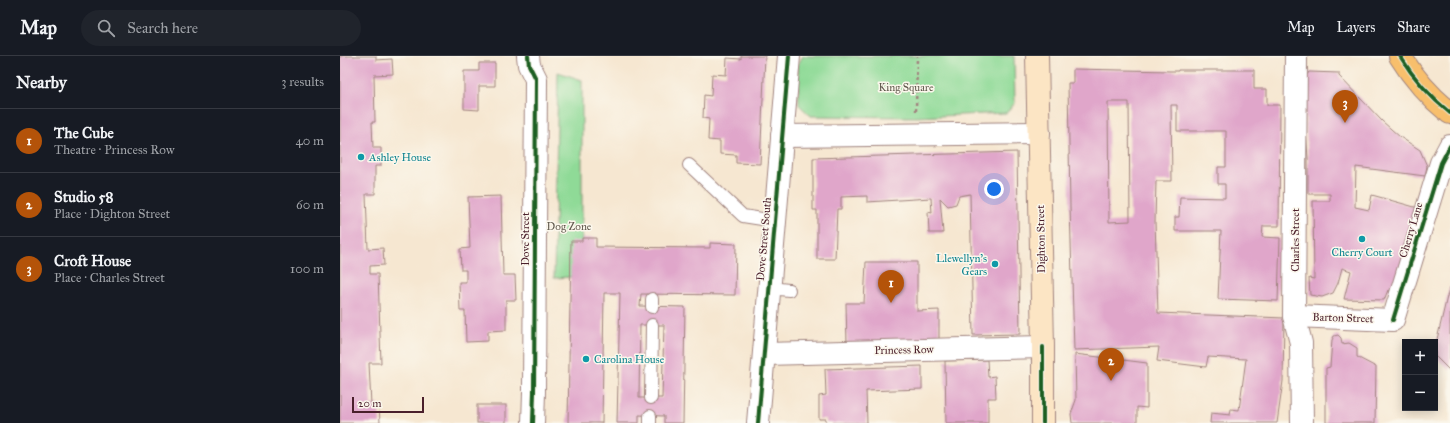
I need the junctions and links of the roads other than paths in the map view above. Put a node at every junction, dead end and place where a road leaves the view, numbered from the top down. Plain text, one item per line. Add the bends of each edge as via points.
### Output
1 (528, 56) edge
2 (789, 56) edge
3 (1037, 56) edge
4 (1296, 56) edge
5 (1400, 56) edge
6 (1450, 113) edge
7 (1039, 133) junction
8 (782, 136) junction
9 (1450, 146) edge
10 (688, 165) dead end
11 (775, 221) junction
12 (1294, 316) junction
13 (1393, 320) joint
14 (652, 325) dead end
15 (1043, 347) junction
16 (765, 354) junction
17 (651, 398) dead end
18 (533, 423) edge
19 (758, 423) edge
20 (1043, 423) edge
21 (1302, 423) edge

1 - 18 street, Dove Street via 536,80
2 - 8 street, Dove Street South
3 - 7 main road, Dighton Street
4 - 12 street, Charles Street
5 - 6 main road via 1412,76
7 - 8 street
7 - 15 main road, Dighton Street
8 - 11 street, Dove Street South
9 - 13 street, Cherry Lane via 1441,163
10 - 11 lane via 743,216
11 - 16 street, Dove Street South via 779,289
12 - 13 street, Barton Street
12 - 21 street, Charles Street via 1301,343
14 - 17 lane
15 - 16 street, Princess Row
15 - 20 main road, Dighton Street
16 - 19 street, Dove Street South

